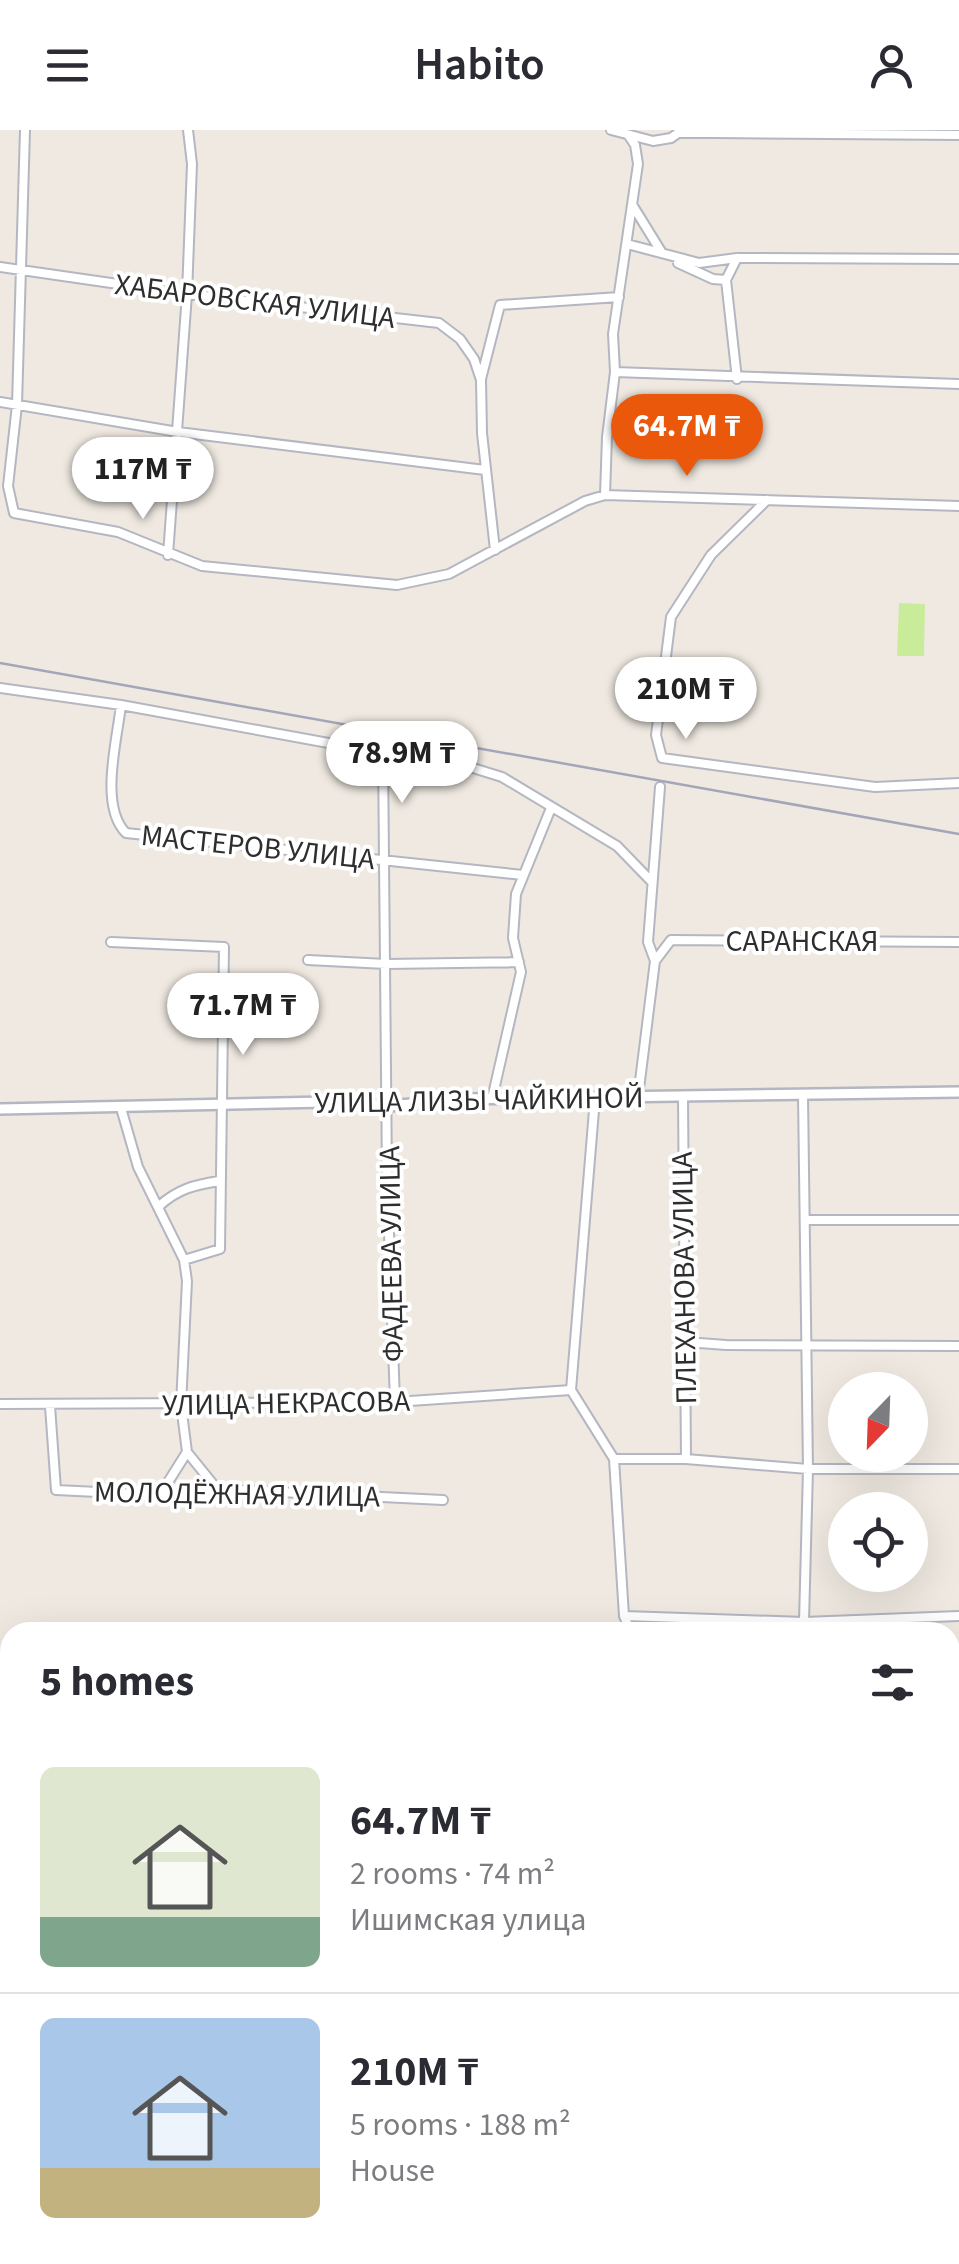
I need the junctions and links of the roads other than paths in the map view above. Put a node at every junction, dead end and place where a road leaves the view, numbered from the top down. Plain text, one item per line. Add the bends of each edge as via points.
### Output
1 (25, 130) edge
2 (188, 130) edge
3 (614, 130) edge
4 (676, 132) edge
5 (959, 135) edge
6 (629, 136) junction
7 (633, 206) junction
8 (626, 244) junction
9 (662, 253) junction
10 (736, 258) junction
11 (959, 259) edge
12 (0, 267) edge
13 (22, 271) junction
14 (726, 280) junction
15 (186, 294) junction
16 (619, 297) junction
17 (616, 372) junction
18 (737, 379) junction
19 (481, 380) junction
20 (959, 384) edge
21 (0, 402) edge
22 (17, 405) junction
23 (178, 432) junction
24 (485, 470) junction
25 (606, 495) junction
26 (768, 500) junction
27 (959, 506) edge
28 (14, 513) junction
29 (0, 514) edge
30 (495, 550) junction
31 (168, 555) junction
32 (0, 688) edge
33 (121, 705) junction
34 (383, 753) junction
35 (959, 783) edge
36 (660, 787) dead end
37 (550, 808) junction
38 (382, 860) junction
39 (523, 875) junction
40 (651, 881) junction
41 (111, 942) dead end
42 (959, 942) edge
43 (308, 960) dead end
44 (655, 961) junction
45 (519, 962) junction
46 (386, 964) junction
47 (959, 1092) edge
48 (803, 1094) junction
49 (638, 1097) junction
50 (682, 1097) junction
51 (595, 1098) junction
52 (492, 1099) junction
53 (224, 1103) junction
54 (388, 1106) junction
55 (120, 1108) junction
56 (0, 1109) edge
57 (219, 1181) junction
58 (159, 1206) junction
59 (805, 1220) junction
60 (959, 1220) edge
61 (184, 1260) junction
62 (686, 1342) junction
63 (805, 1343) junction
64 (959, 1346) edge
65 (571, 1390) junction
66 (395, 1402) junction
67 (0, 1404) edge
68 (181, 1405) junction
69 (50, 1406) junction
70 (187, 1452) junction
71 (614, 1459) junction
72 (686, 1459) junction
73 (808, 1469) junction
74 (959, 1469) edge
75 (217, 1490) junction
76 (160, 1495) junction
77 (443, 1500) dead end
78 (624, 1616) junction
79 (959, 1616) edge
80 (627, 1622) edge
81 (804, 1622) junction

1 - 13 street
2 - 15 street
3 - 6 street
4 - 5 street
4 - 6 street via 653,141
6 - 7 street via 638,154
7 - 8 street
7 - 9 street
8 - 9 street
8 - 16 street
9 - 10 street via 699,263
9 - 14 street
10 - 11 street
10 - 14 street
12 - 13 street, ХАБАРОВСКАЯ УЛИЦА
13 - 15 street, ХАБАРОВСКАЯ УЛИЦА
13 - 22 street
14 - 18 street
15 - 19 street, ХАБАРОВСКАЯ УЛИЦА via 439,324 460,340
15 - 23 street
16 - 17 street
16 - 19 street, ХАБАРОВСКАЯ УЛИЦА via 500,305
17 - 18 street
17 - 25 street
18 - 20 street
19 - 24 street, ХАБАРОВСКАЯ УЛИЦА
21 - 22 street
22 - 23 street
22 - 28 street via 8,486
23 - 24 street
23 - 31 street
24 - 30 street, ХАБАРОВСКАЯ УЛИЦА
25 - 26 street
25 - 30 street
26 - 27 street
26 - 35 street via 711,554 671,618 656,735 662,758 874,787
28 - 29 street
28 - 31 street via 118,532
30 - 31 street via 449,574 397,585 238,572
32 - 33 street
33 - 34 street
33 - 38 street, МАСТЕРОВ УЛИЦА via 110,804 126,834
34 - 37 street via 418,751 502,777
34 - 38 street, ФАДЕЕВА УЛИЦА
36 - 40 street
37 - 39 street
37 - 40 street via 616,846
38 - 39 street, МАСТЕРОВ УЛИЦА
38 - 46 street, ФАДЕЕВА УЛИЦА
39 - 45 street via 512,938
40 - 44 street via 648,942
41 - 53 street via 224,948
42 - 44 street, САРАНСКАЯ via 671,940
43 - 46 street
44 - 49 street
45 - 46 street
45 - 52 street
46 - 54 street, ФАДЕЕВА УЛИЦА
47 - 48 street, УЛИЦА ЛИЗЫ ЧАЙКИНОЙ
48 - 50 street, УЛИЦА ЛИЗЫ ЧАЙКИНОЙ
48 - 59 street
49 - 50 street, УЛИЦА ЛИЗЫ ЧАЙКИНОЙ
49 - 51 street, УЛИЦА ЛИЗЫ ЧАЙКИНОЙ
50 - 62 street, ПЛЕХАНОВА УЛИЦА
51 - 52 street, УЛИЦА ЛИЗЫ ЧАЙКИНОЙ
51 - 65 street
52 - 54 street, УЛИЦА ЛИЗЫ ЧАЙКИНОЙ
53 - 54 street, УЛИЦА ЛИЗЫ ЧАЙКИНОЙ
53 - 55 street, УЛИЦА ЛИЗЫ ЧАЙКИНОЙ
53 - 57 street
54 - 66 street, ФАДЕЕВА УЛИЦА
55 - 56 street, УЛИЦА ЛИЗЫ ЧАЙКИНОЙ
55 - 58 street via 138,1167
57 - 58 street via 189,1186
57 - 61 street via 220,1249
58 - 61 street
59 - 60 street
59 - 63 street
61 - 68 street
62 - 63 street
62 - 72 street, ПЛЕХАНОВА УЛИЦА
63 - 64 street
63 - 73 street
65 - 66 street, УЛИЦА НЕКРАСОВА
65 - 71 street
66 - 68 street, УЛИЦА НЕКРАСОВА
67 - 69 street, УЛИЦА НЕКРАСОВА
68 - 69 street, УЛИЦА НЕКРАСОВА
68 - 70 street
69 - 76 street, МОЛОДЁЖНАЯ УЛИЦА via 56,1490
70 - 75 street
70 - 76 street
71 - 72 street
71 - 78 street
72 - 73 street
73 - 74 street
73 - 81 street
75 - 76 street, МОЛОДЁЖНАЯ УЛИЦА
75 - 77 street, МОЛОДЁЖНАЯ УЛИЦА
78 - 80 street
78 - 81 street
79 - 81 street

